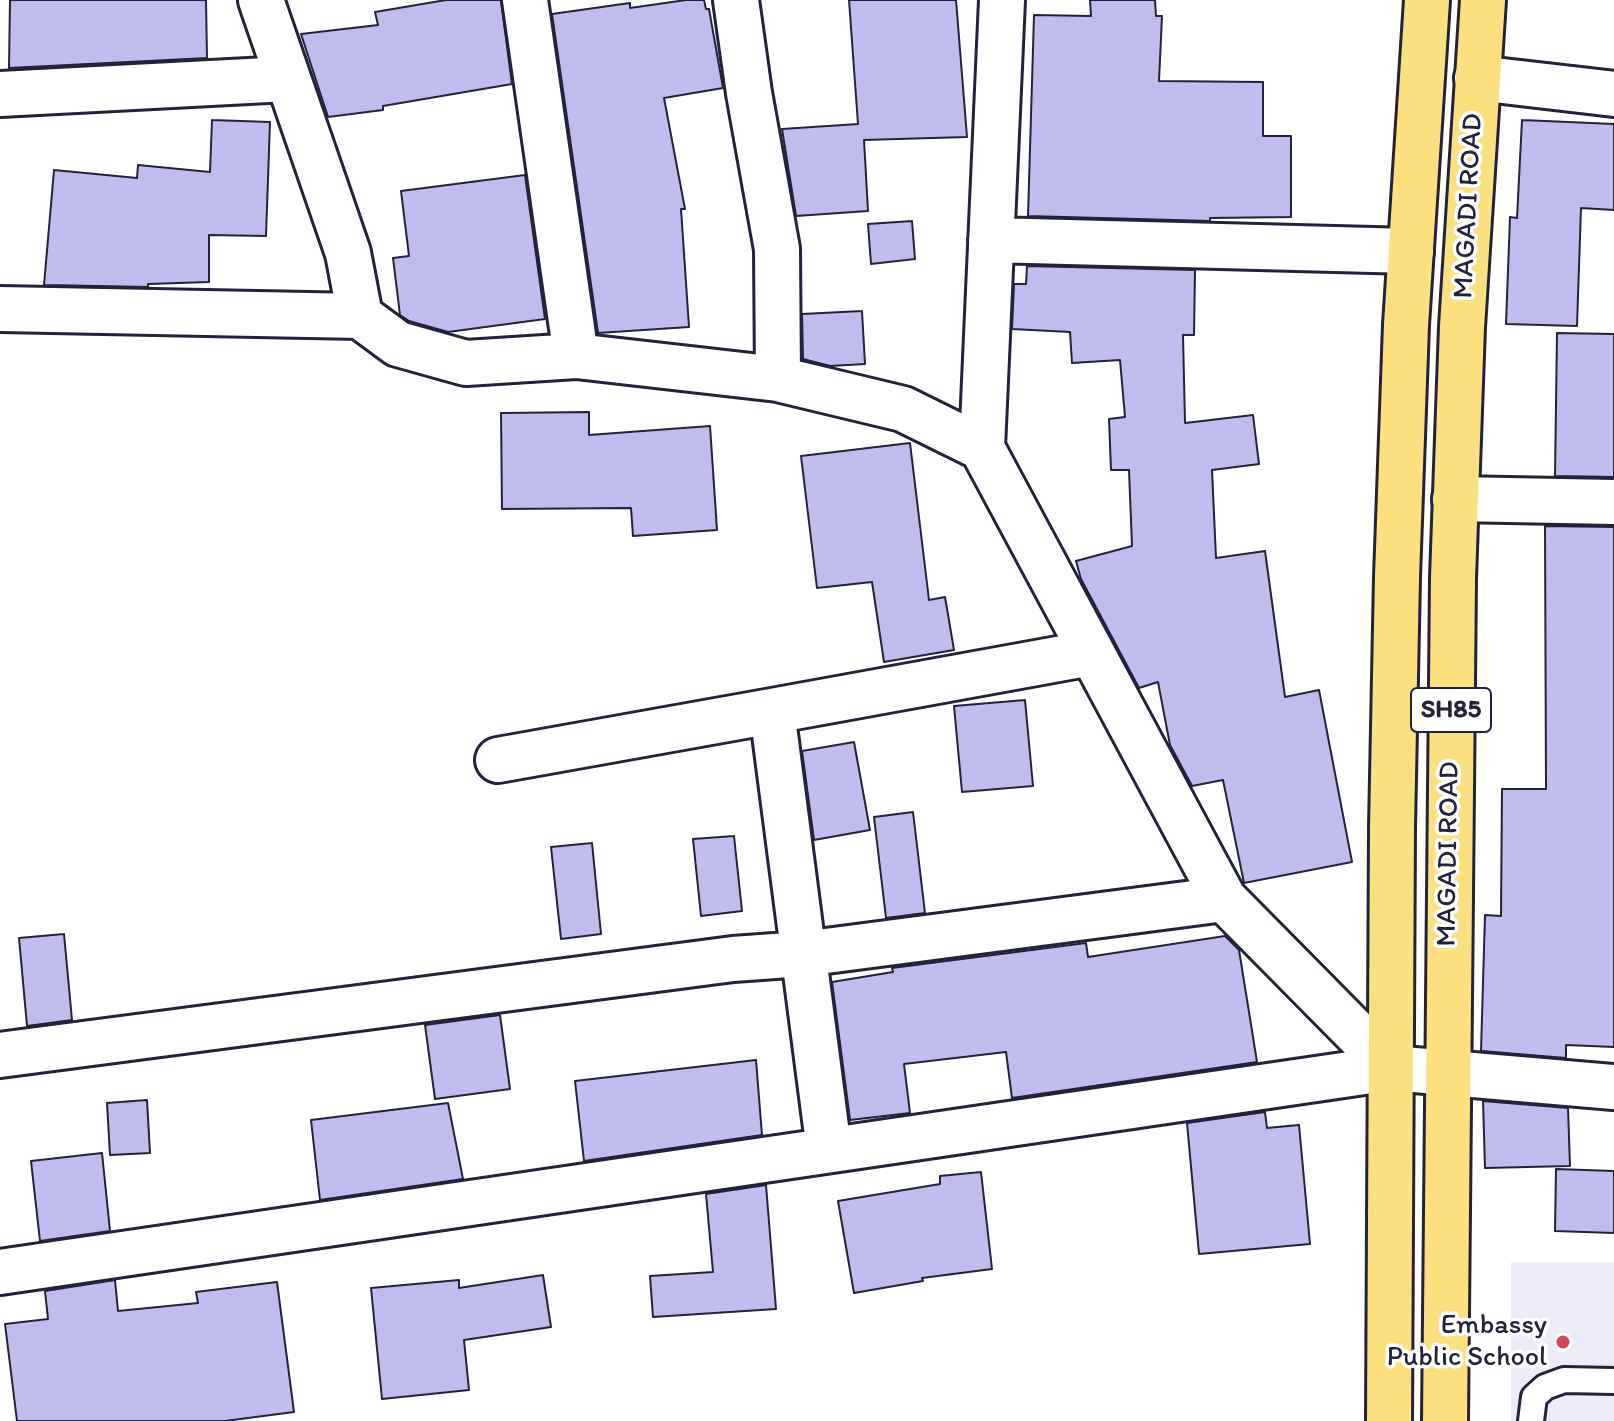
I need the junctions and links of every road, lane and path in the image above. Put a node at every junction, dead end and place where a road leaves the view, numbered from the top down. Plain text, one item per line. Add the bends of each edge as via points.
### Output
1 (261, 0) edge
2 (525, 0) edge
3 (736, 0) edge
4 (1002, 0) edge
5 (1427, 0) edge
6 (1483, 0) edge
7 (1477, 78) junction
8 (287, 79) junction
9 (0, 94) edge
10 (1614, 94) edge
11 (991, 240) junction
12 (1411, 251) junction
13 (0, 309) edge
14 (360, 316) junction
15 (576, 356) junction
16 (778, 379) junction
17 (982, 448) junction
18 (1455, 499) junction
19 (1614, 502) edge
20 (1091, 653) junction
21 (772, 711) junction
22 (498, 760) dead end
23 (1224, 899) junction
24 (803, 954) junction
25 (0, 1055) edge
26 (1391, 1068) junction
27 (1447, 1071) junction
28 (1614, 1087) edge
29 (829, 1150) junction
30 (0, 1272) edge
31 (1614, 1381) edge
32 (1389, 1421) edge
33 (1445, 1421) edge
34 (1531, 1421) edge

1 - 8 street
2 - 15 street
3 - 16 street via 777,249
4 - 11 street
5 - 12 main road, MAGADI ROAD / SH85
6 - 7 main road, MAGADI ROAD / SH85
7 - 10 street
7 - 18 main road, MAGADI ROAD / SH85
8 - 9 street
8 - 14 street via 348,253
11 - 12 street
11 - 17 street
12 - 26 main road, MAGADI ROAD / SH85 via 1396,592
13 - 14 street
14 - 15 street via 398,344 466,363
15 - 16 street
16 - 17 street via 903,409
17 - 20 street
18 - 19 street
18 - 27 main road, MAGADI ROAD / SH85
20 - 21 street
20 - 23 street
21 - 22 street
21 - 24 street
23 - 24 street
23 - 26 street
24 - 25 street
24 - 29 street
26 - 27 street
26 - 29 street
26 - 32 main road, MAGADI ROAD / SH85
27 - 28 street
27 - 33 main road, MAGADI ROAD / SH85
29 - 30 street
31 - 34 lane via 1564,1380 1545,1387 1534,1397

